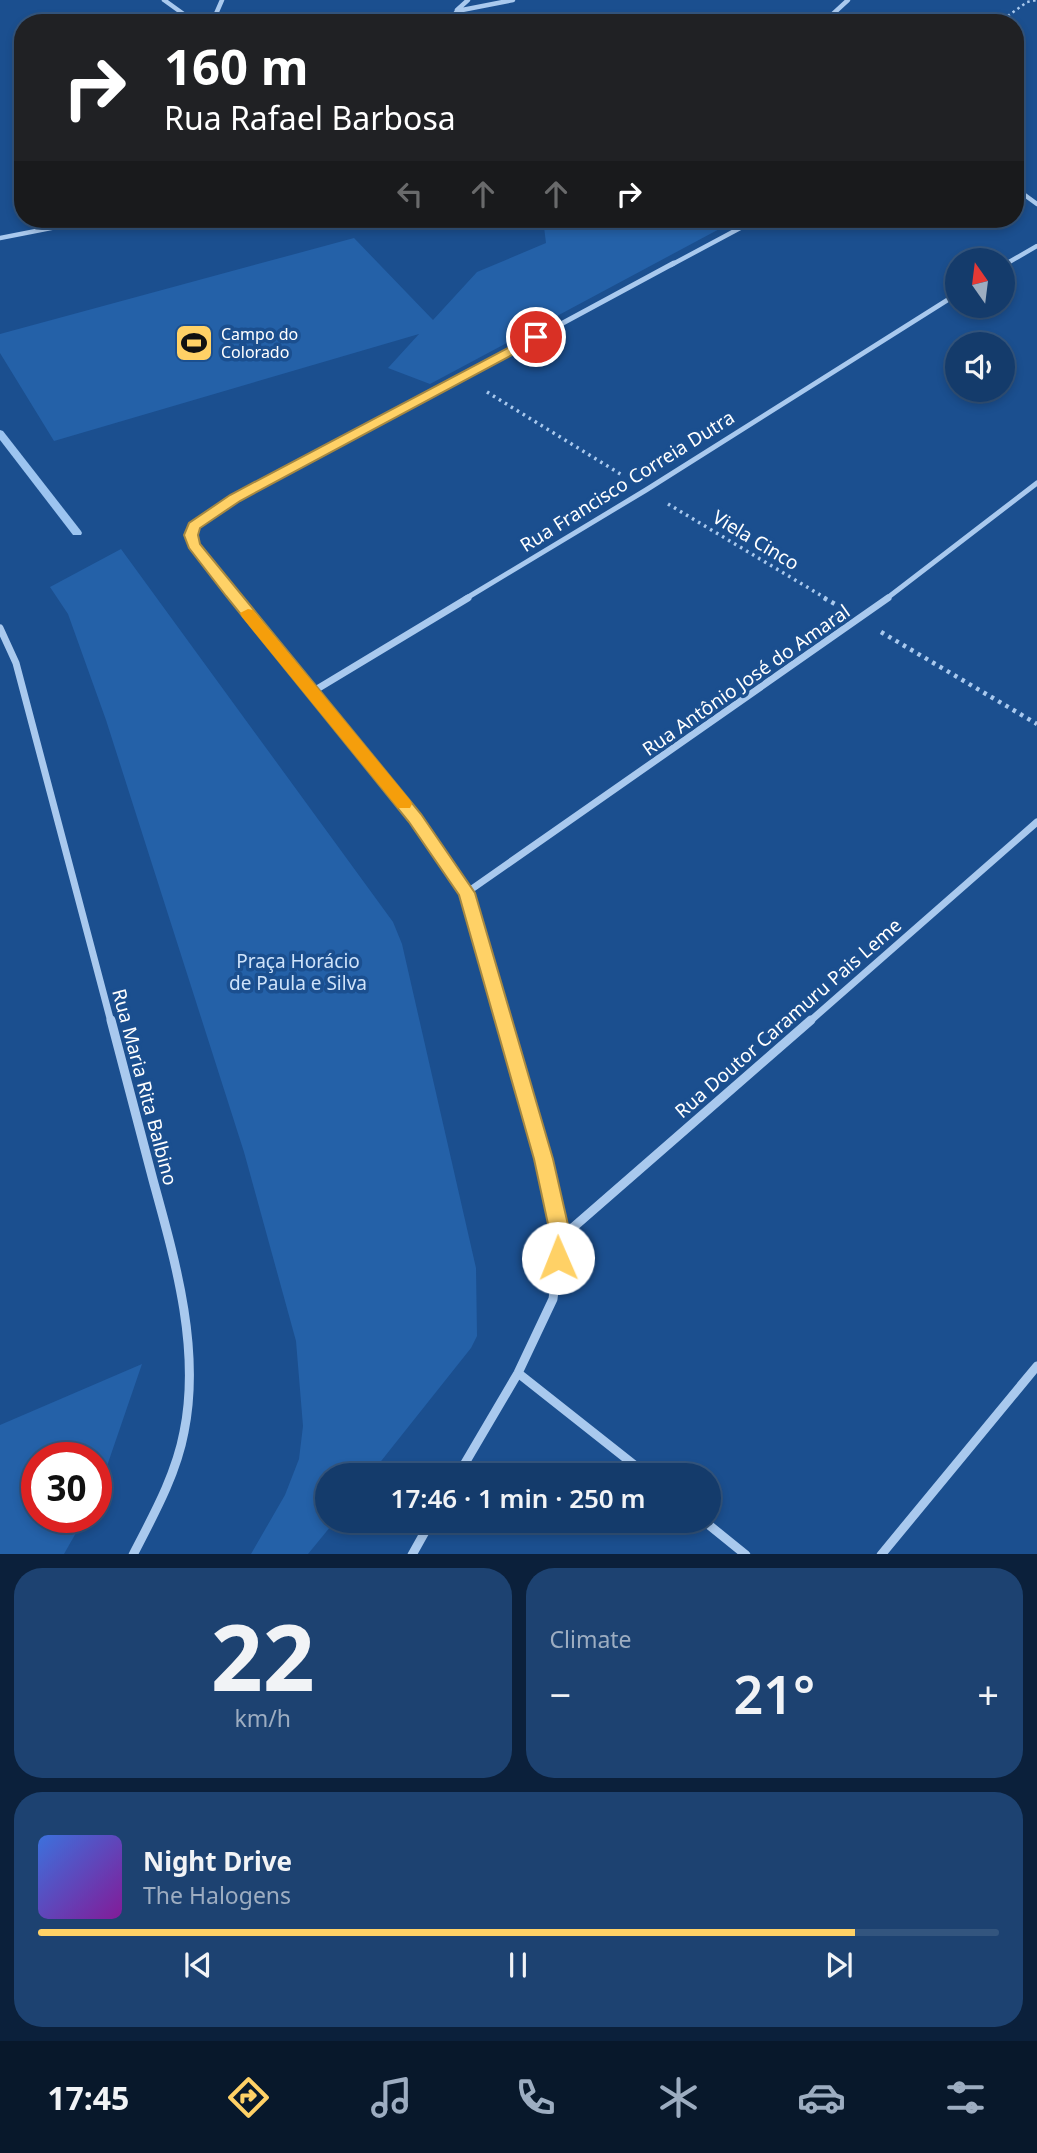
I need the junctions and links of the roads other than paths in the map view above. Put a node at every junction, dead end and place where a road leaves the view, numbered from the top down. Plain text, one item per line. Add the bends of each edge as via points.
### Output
1 (164, 0) edge
2 (468, 0) edge
3 (513, 0) edge
4 (848, 0) edge
5 (457, 10) junction
6 (183, 14) edge
7 (455, 14) edge
8 (833, 14) edge
9 (51, 228) edge
10 (740, 228) edge
11 (41, 230) joint
12 (0, 238) edge
13 (1037, 246) edge
14 (1015, 259) edge
15 (945, 302) edge
16 (1037, 484) edge
17 (0, 628) edge
18 (312, 692) junction
19 (1037, 822) edge
20 (467, 893) junction
21 (561, 1238) junction
22 (1037, 1366) edge
23 (518, 1373) junction
24 (465, 1463) edge
25 (633, 1463) edge
26 (424, 1533) edge
27 (719, 1533) edge
28 (134, 1554) edge
29 (413, 1554) edge
30 (745, 1554) edge
31 (882, 1554) edge

1 - 6 street
2 - 5 street
3 - 5 street
4 - 8 street
5 - 7 street
9 - 11 street
10 - 18 street via 235,498 194,526 194,545
11 - 12 street
13 - 14 street
15 - 18 street, Rua Francisco Correia Dutra
16 - 20 street, Rua Antônio José do Amaral via 860,619
17 - 28 street, Rua Maria Rita Balbino via 16,663 178,1273 189,1376 184,1434 156,1511
18 - 20 street via 415,818
19 - 21 street, Rua Doutor Caramuru Pais Leme
20 - 21 street via 491,986 520,1070
21 - 23 street via 553,1299
22 - 31 street
23 - 24 street
23 - 25 street
26 - 29 street
27 - 30 street

